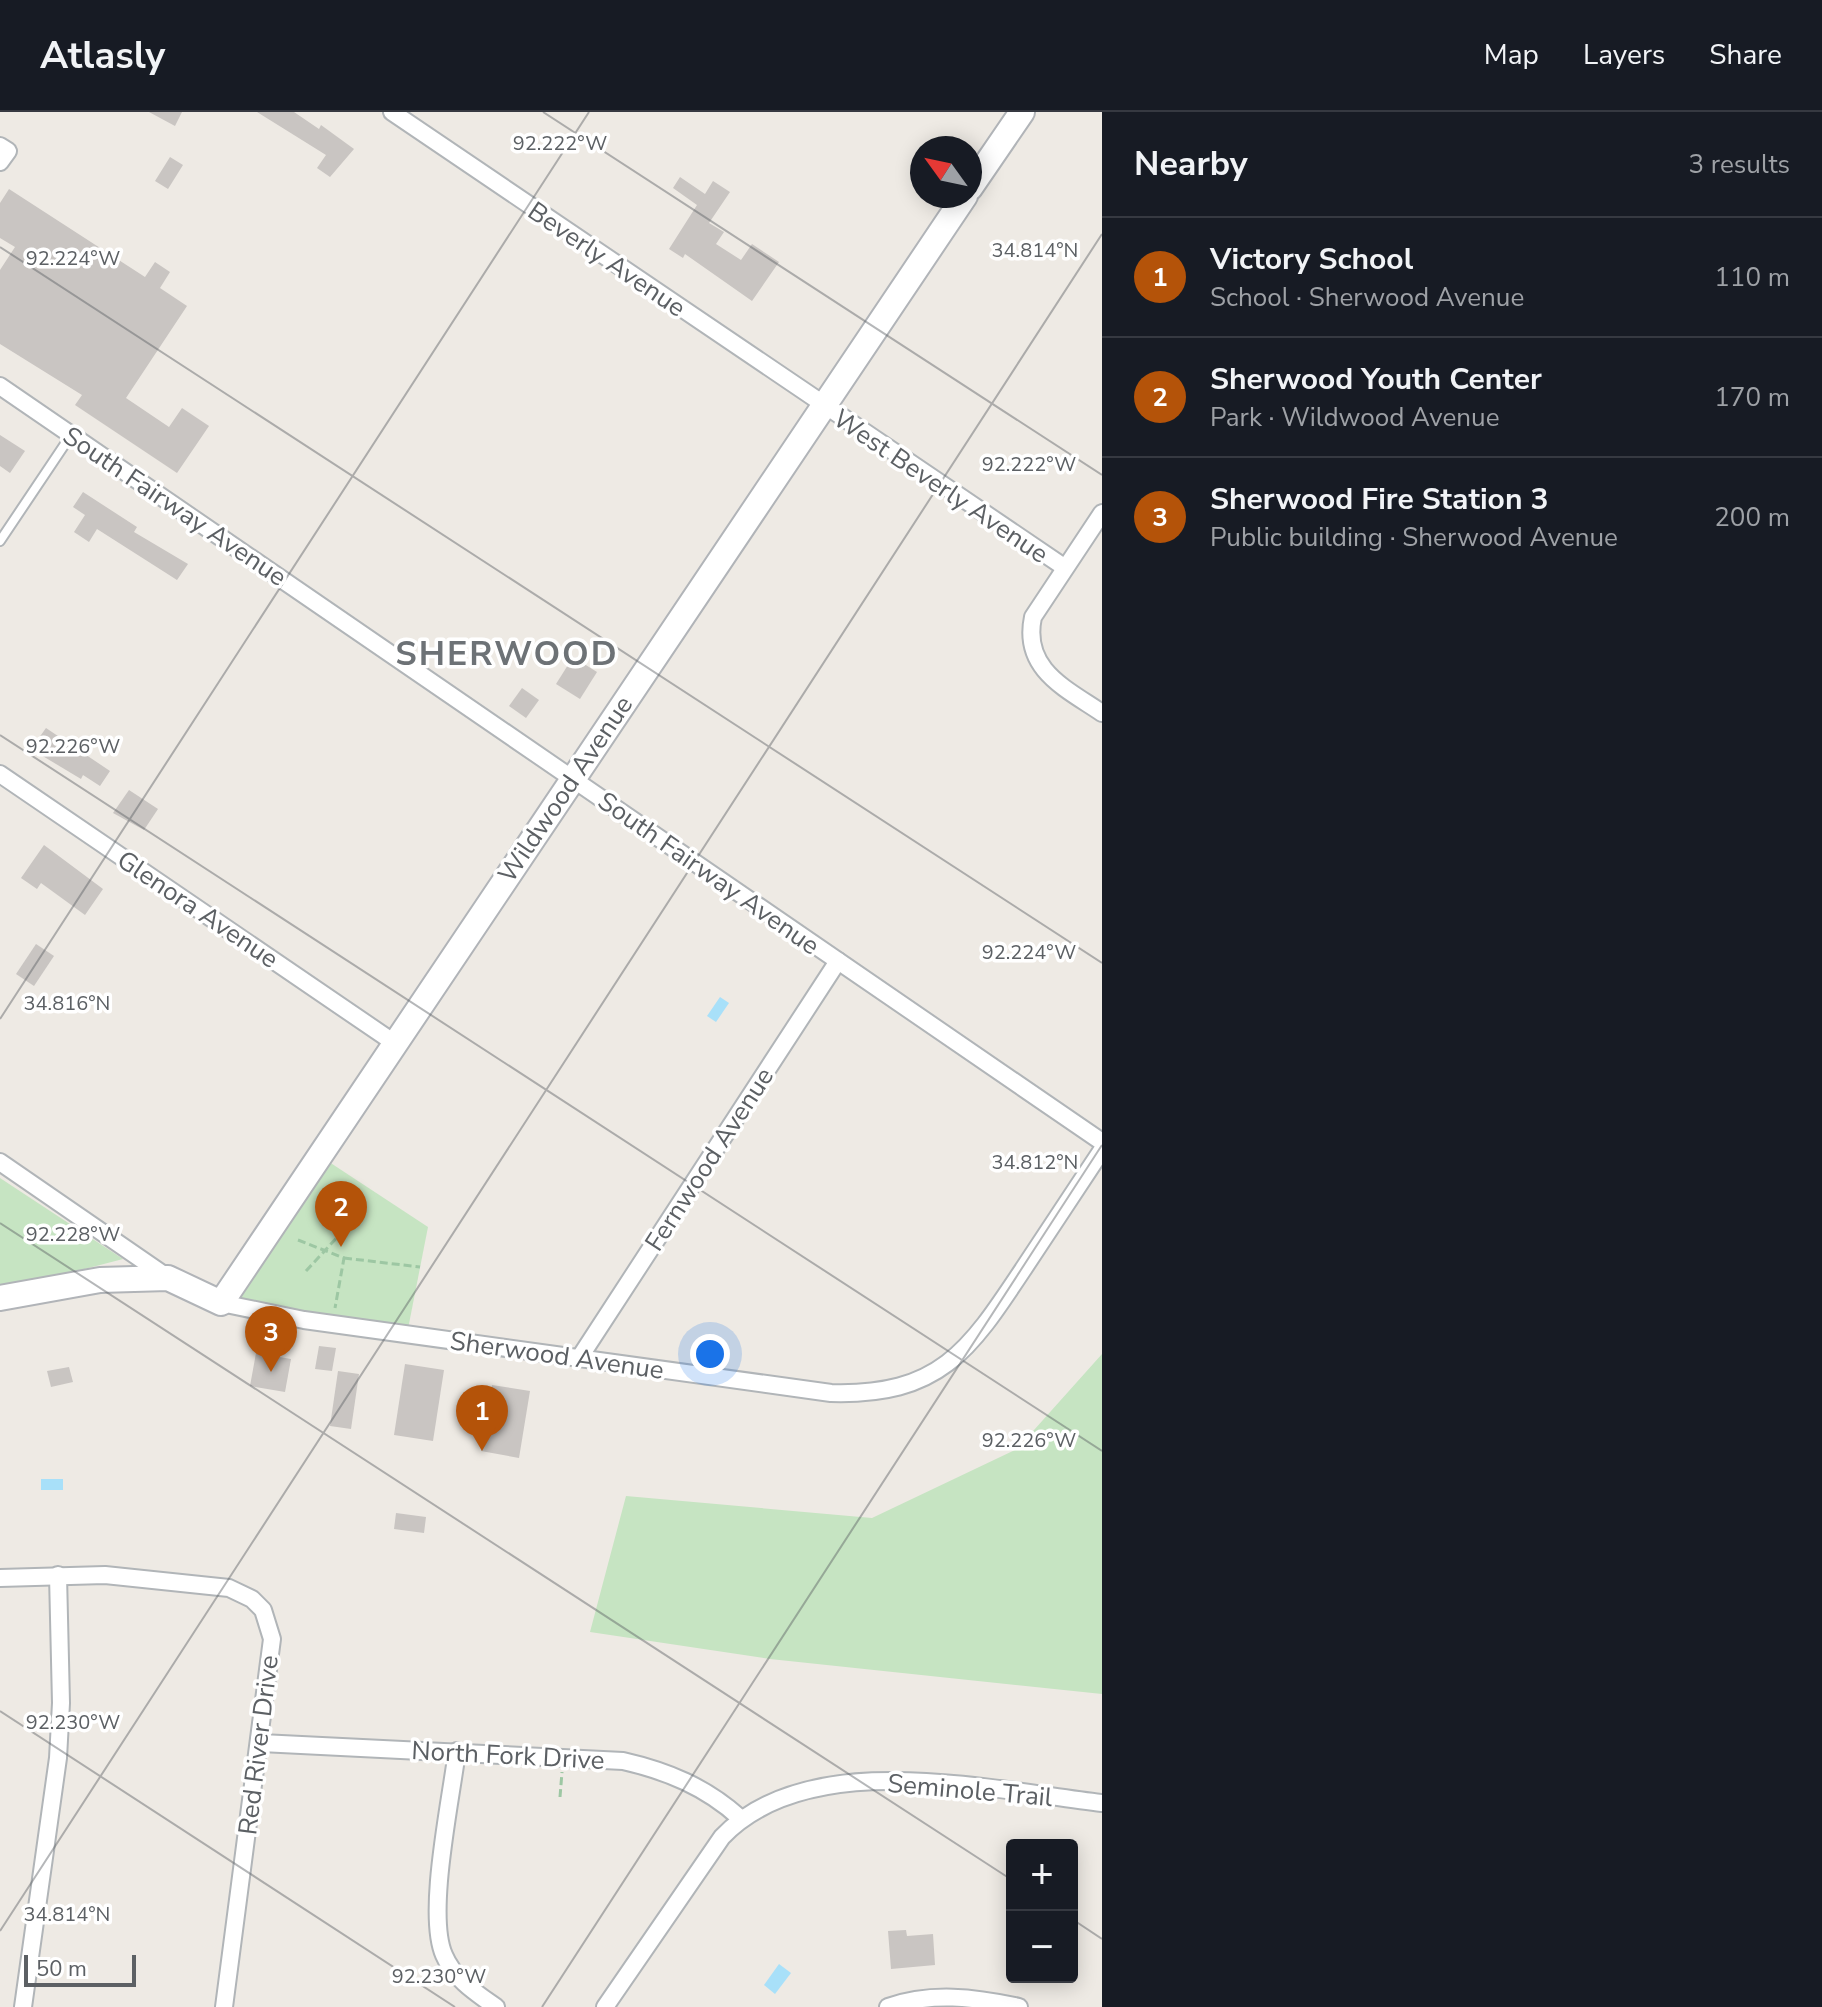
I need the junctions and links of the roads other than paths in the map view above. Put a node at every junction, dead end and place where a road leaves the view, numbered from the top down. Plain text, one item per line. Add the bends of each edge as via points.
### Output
1 (392, 112) edge
2 (1022, 112) edge
3 (0, 146) edge
4 (0, 162) edge
5 (982, 170) edge
6 (957, 208) edge
7 (0, 386) edge
8 (822, 406) junction
9 (71, 435) junction
10 (1102, 513) edge
11 (0, 541) edge
12 (1064, 567) junction
13 (1102, 713) edge
14 (0, 774) edge
15 (572, 777) junction
16 (838, 961) junction
17 (396, 1044) junction
18 (1102, 1142) edge
19 (1102, 1150) edge
20 (0, 1162) edge
21 (168, 1278) junction
22 (0, 1298) edge
23 (221, 1303) junction
24 (580, 1357) junction
25 (58, 1575) junction
26 (0, 1578) edge
27 (261, 1743) junction
28 (457, 1751) junction
29 (1102, 1803) edge
30 (740, 1818) junction
31 (23, 2007) edge
32 (224, 2007) edge
33 (496, 2007) edge
34 (605, 2007) edge
35 (888, 2007) edge
36 (1019, 2007) edge

1 - 8 street, Beverly Avenue
2 - 5 street
3 - 4 street via 8,151
6 - 8 street, Wildwood Avenue
7 - 9 street, South Fairway Avenue
8 - 12 street, West Beverly Avenue
8 - 15 street, Wildwood Avenue
9 - 11 lane
9 - 15 street, South Fairway Avenue
10 - 12 street
12 - 13 street, West Beverly Avenue via 1033,617 1031,646 1051,679
14 - 17 street, Glenora Avenue
15 - 16 street, South Fairway Avenue
15 - 17 street, Wildwood Avenue
16 - 18 street, South Fairway Avenue
16 - 24 street, Fernwood Avenue
17 - 23 street, Wildwood Avenue
19 - 24 street, Sherwood Avenue via 976,1339 943,1368 922,1378 882,1391 831,1393
20 - 21 street
21 - 22 street, Sherwood Avenue via 100,1280
21 - 23 street, Sherwood Avenue
23 - 24 street, Sherwood Avenue via 333,1324
25 - 26 street, Red River Drive
25 - 27 street, Red River Drive via 229,1588 252,1599 269,1624 272,1639
25 - 31 street via 58,1758
27 - 28 street, North Fork Drive
27 - 32 street, Red River Drive
28 - 30 street, North Fork Drive via 604,1759 650,1767 706,1792
28 - 33 street via 437,1930 450,1967
29 - 30 street, Seminole Trail via 923,1782 865,1782 790,1796
30 - 34 street, Seminole Trail via 699,1867
35 - 36 street via 940,1997

